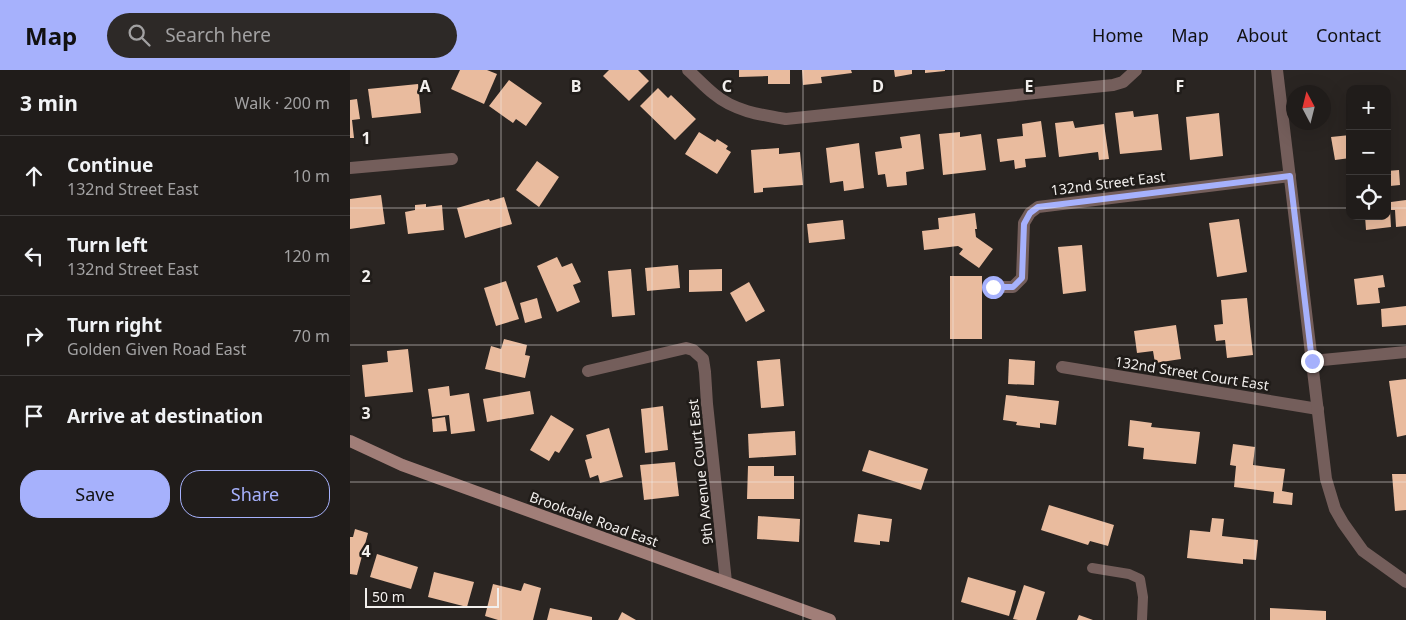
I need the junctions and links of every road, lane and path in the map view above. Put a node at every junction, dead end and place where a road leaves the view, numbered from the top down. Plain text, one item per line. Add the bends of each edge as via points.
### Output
1 (688, 70) edge
2 (1136, 70) edge
3 (1277, 70) edge
4 (452, 159) dead end
5 (350, 168) edge
6 (1290, 176) junction
7 (993, 287) dead end
8 (1406, 352) edge
9 (1312, 361) junction
10 (1062, 367) dead end
11 (588, 371) dead end
12 (1318, 409) junction
13 (350, 441) edge
14 (1092, 568) dead end
15 (726, 582) junction
16 (1406, 582) edge
17 (830, 620) edge
18 (1142, 620) edge

1 - 2 street via 715,95 742,110 786,119 1113,85 1127,80
3 - 6 street
4 - 5 street
6 - 7 street, 132nd Street East via 1038,207 1024,224 1022,278 1013,287
6 - 9 street
8 - 9 street
9 - 12 street
10 - 12 street, 132nd Street Court East
11 - 15 street, 9th Avenue Court East via 686,348 703,359
12 - 16 street via 1326,479 1335,509 1363,551
13 - 15 main road, Brookdale Road East via 402,465
14 - 18 lane via 1129,574 1140,580
15 - 17 main road, Brookdale Road East

